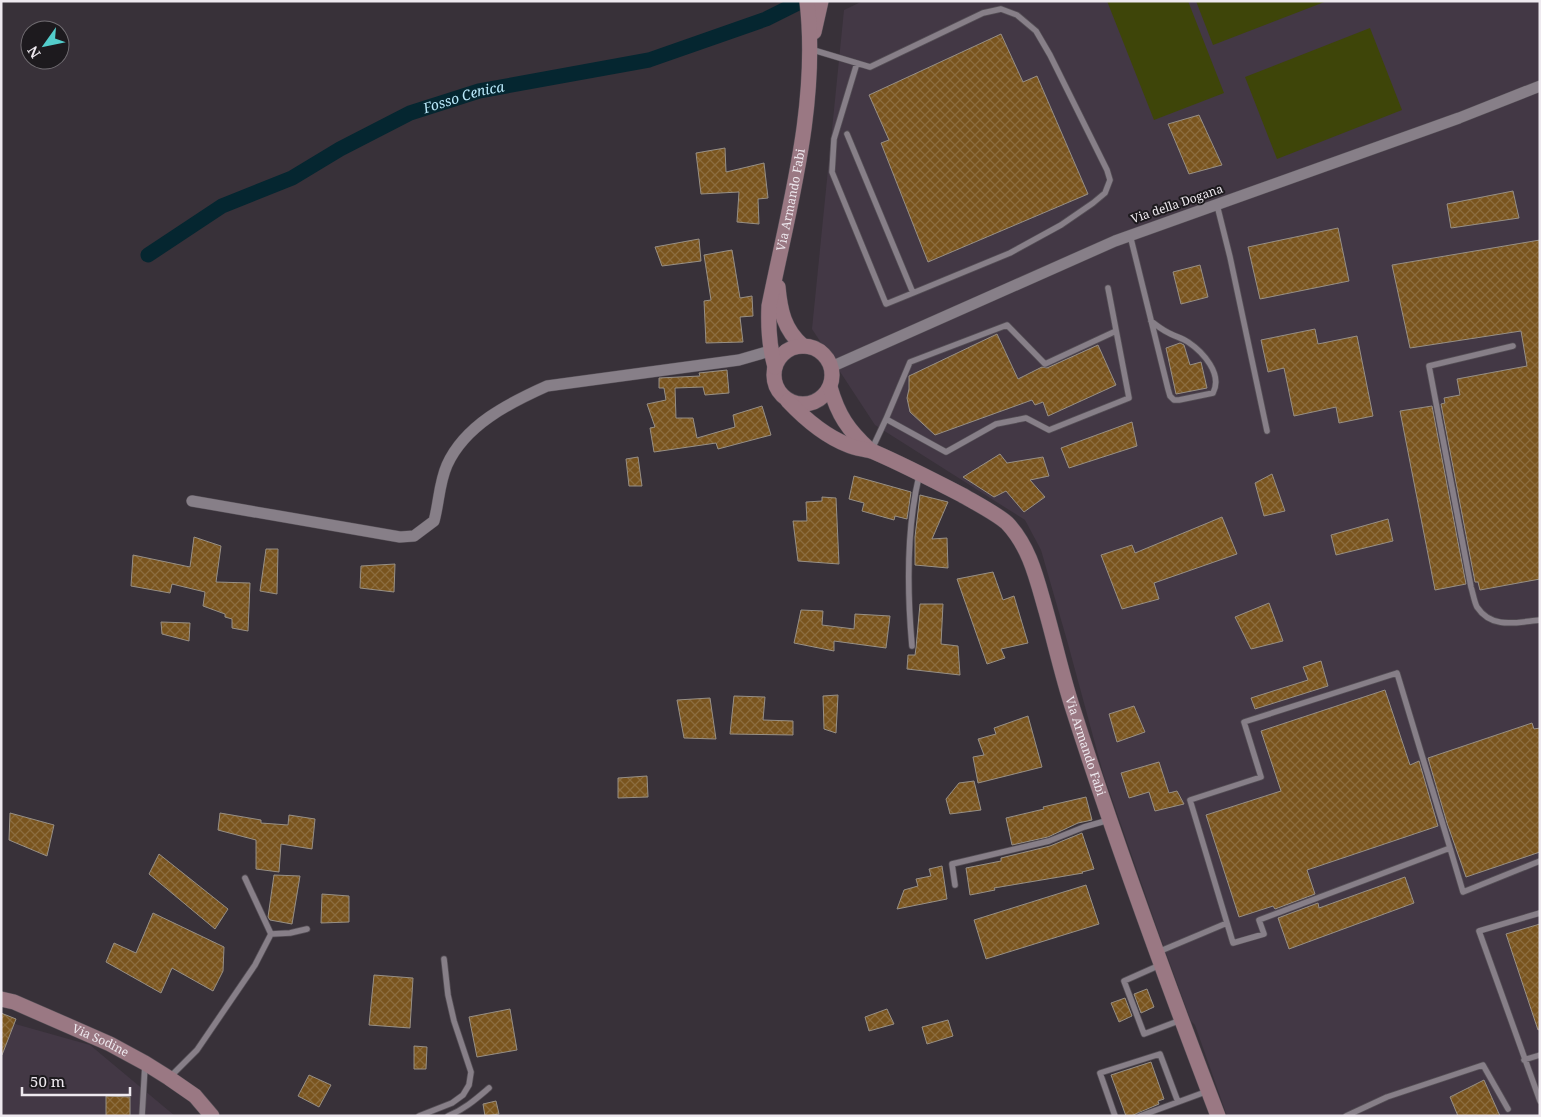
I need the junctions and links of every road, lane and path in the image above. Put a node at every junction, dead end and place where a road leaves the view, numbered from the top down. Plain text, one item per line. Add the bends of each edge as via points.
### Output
1 (816, 3) edge
2 (810, 48) junction
3 (857, 63) junction
4 (1540, 86) edge
5 (847, 134) dead end
6 (1217, 205) junction
7 (1130, 235) junction
8 (777, 268) junction
9 (1108, 288) dead end
10 (913, 293) junction
11 (1151, 321) junction
12 (1116, 331) junction
13 (803, 346) junction
14 (1513, 346) dead end
15 (770, 351) junction
16 (774, 367) junction
17 (832, 367) junction
18 (830, 387) junction
19 (788, 401) junction
20 (886, 419) junction
21 (1267, 431) dead end
22 (871, 451) junction
23 (920, 474) junction
24 (192, 500) dead end
25 (1540, 620) edge
26 (912, 646) dead end
27 (1110, 820) junction
28 (1450, 848) junction
29 (1540, 861) edge
30 (245, 878) dead end
31 (956, 885) dead end
32 (1540, 913) edge
33 (1227, 923) junction
34 (307, 929) dead end
35 (270, 934) junction
36 (444, 959) dead end
37 (1158, 959) junction
38 (1, 999) edge
39 (1181, 1020) junction
40 (1540, 1055) edge
41 (1524, 1060) junction
42 (145, 1063) junction
43 (169, 1078) junction
44 (489, 1088) dead end
45 (1208, 1091) junction
46 (1540, 1101) edge
47 (1178, 1102) junction
48 (1508, 1109) dead end
49 (142, 1116) edge
50 (212, 1116) edge
51 (419, 1116) edge
52 (448, 1116) edge
53 (1115, 1116) edge
54 (1140, 1116) edge
55 (1218, 1116) edge
56 (1346, 1116) edge

1 - 2 street, Via Armando Fabi
1 - 2 street, Via Armando Fabi via 809,18
2 - 3 lane
2 - 8 street, Via Armando Fabi via 805,125
3 - 10 lane via 834,139 832,172 886,304
3 - 10 lane via 870,67 983,12 1001,9 1017,14 1036,31 1050,55 1110,180 1104,193 1061,225 1010,253
4 - 6 street, Via della Dogana
5 - 10 lane
6 - 7 street, Via della Dogana
6 - 21 lane
7 - 11 lane
7 - 17 street, Via della Dogana
8 - 13 street via 784,321
8 - 15 street, Via Armando Fabi via 768,328
9 - 12 lane
11 - 11 lane via 1170,396 1179,400 1213,393 1217,380 1199,351
12 - 20 lane via 1045,364 1007,325 910,362
12 - 20 lane via 1129,398 1049,430 1026,418 996,424 946,452
13 - 16 street via 785,352
13 - 17 street via 821,351
14 - 25 lane via 1429,366 1477,606 1501,624
15 - 16 street, Via Armando Fabi
15 - 24 street via 738,360 547,386 527,394 478,426 462,442 447,465 434,521 414,536 400,537
16 - 19 street via 776,386
17 - 18 street
18 - 19 street via 821,398 808,404
18 - 22 street via 842,419
19 - 22 street via 812,424 835,439
20 - 22 lane
22 - 23 street, Via Armando Fabi
23 - 26 lane via 913,502 910,563 908,606
23 - 27 street, Via Armando Fabi via 1005,521 1025,548
27 - 31 lane via 1048,841 952,864
27 - 37 street, Via Armando Fabi
28 - 29 lane via 1463,892
28 - 33 lane via 1259,920 1264,934 1233,943
28 - 33 lane via 1397,673 1244,722 1261,778 1190,800
30 - 35 lane
32 - 41 lane via 1479,930
33 - 37 lane
34 - 35 lane
35 - 43 lane via 255,966 197,1050
36 - 51 lane via 454,1021 471,1072 469,1085 464,1095 452,1104
37 - 39 street, Via Armando Fabi
37 - 39 lane via 1124,980 1144,1034
38 - 42 street, Via Sodine via 110,1044
39 - 45 street, Via Armando Fabi
40 - 41 lane
41 - 46 lane
42 - 43 street, Via Sodine
42 - 49 lane
43 - 50 street, Via Sodine via 195,1096
44 - 52 lane
45 - 47 lane
45 - 55 street, Via Armando Fabi
47 - 53 lane via 1160,1054 1100,1073
47 - 54 lane
48 - 56 lane via 1483,1065 1387,1097

